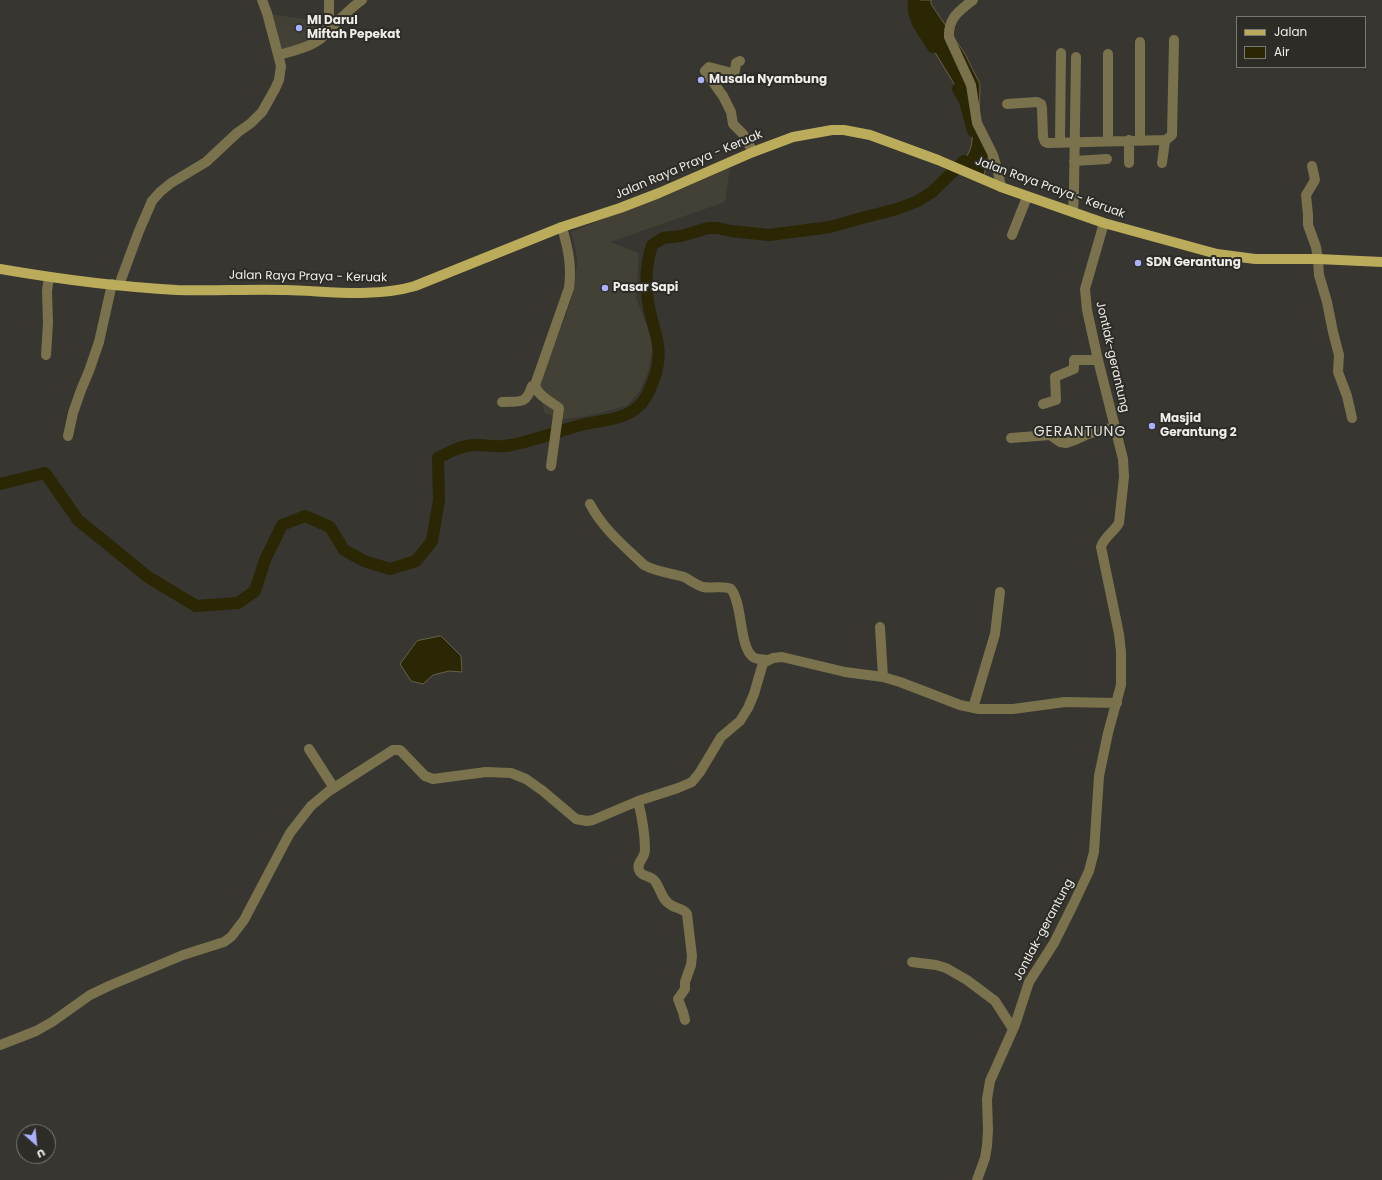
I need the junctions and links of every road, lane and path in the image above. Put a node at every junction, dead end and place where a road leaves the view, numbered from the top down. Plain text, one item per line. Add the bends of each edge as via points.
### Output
1 (262, 0) edge
2 (329, 0) edge
3 (362, 0) edge
4 (973, 0) edge
5 (327, 31) junction
6 (1174, 40) dead end
7 (1140, 42) dead end
8 (1061, 53) dead end
9 (1108, 54) dead end
10 (279, 55) junction
11 (1076, 57) dead end
12 (740, 61) dead end
13 (1007, 104) dead end
14 (1129, 140) junction
15 (1140, 140) junction
16 (1108, 141) junction
17 (1165, 141) junction
18 (1060, 143) junction
19 (1074, 143) junction
20 (753, 152) junction
21 (1107, 159) dead end
22 (1074, 161) junction
23 (1129, 163) dead end
24 (1162, 163) dead end
25 (1312, 166) dead end
26 (1001, 187) junction
27 (1027, 197) junction
28 (1072, 212) junction
29 (1104, 223) junction
30 (562, 227) junction
31 (1012, 235) dead end
32 (1318, 259) junction
33 (1382, 262) edge
34 (0, 269) edge
35 (49, 277) junction
36 (116, 285) junction
37 (46, 355) dead end
38 (1098, 360) junction
39 (535, 385) junction
40 (502, 402) dead end
41 (1043, 404) dead end
42 (1352, 418) dead end
43 (1114, 427) junction
44 (68, 436) dead end
45 (1011, 438) dead end
46 (551, 466) dead end
47 (590, 504) dead end
48 (1000, 592) dead end
49 (880, 627) dead end
50 (768, 660) junction
51 (883, 677) junction
52 (1117, 703) junction
53 (973, 708) junction
54 (309, 749) dead end
55 (334, 788) junction
56 (638, 801) junction
57 (912, 962) dead end
58 (685, 1020) dead end
59 (1013, 1029) junction
60 (0, 1045) edge
61 (977, 1180) edge

1 - 10 street
2 - 5 street
3 - 5 street
4 - 26 street via 950,22 949,37 971,85 977,123 993,155
5 - 10 street via 319,40
6 - 17 street via 1172,135
7 - 15 street
8 - 18 street
9 - 16 street
10 - 36 street via 279,80 262,112 206,162 171,183 152,201
11 - 19 street
12 - 20 street via 736,63 733,73 709,67 705,71 723,96 731,112 733,124 743,134
13 - 18 street via 1040,104 1044,140 1048,143
14 - 15 street
14 - 16 street
14 - 23 street
15 - 17 street
16 - 19 street
17 - 24 street
18 - 19 street
19 - 22 street
20 - 26 main road, Jalan Raya Praya - Keruak via 794,137 844,130 870,135
20 - 30 main road, Jalan Raya Praya - Keruak via 659,193
21 - 22 street
22 - 28 street
25 - 32 street via 1315,180 1306,196 1308,225
26 - 27 main road, Jalan Raya Praya - Keruak
27 - 28 main road, Jalan Raya Praya - Keruak
27 - 31 street
28 - 29 main road, Jalan Raya Praya - Keruak
29 - 32 main road, Jalan Raya Praya - Keruak via 1228,256 1255,259
29 - 38 street, Jontlak-gerantung via 1085,289
30 - 36 main road, Jalan Raya Praya - Keruak via 415,286 390,292 178,290
30 - 39 street via 571,274
32 - 33 main road, Jalan Raya Praya - Keruak
32 - 42 street via 1338,355 1338,372
34 - 35 main road, Jalan Raya Praya - Keruak
35 - 36 main road, Jalan Raya Praya - Keruak
35 - 37 street
36 - 44 street via 99,342 80,390
38 - 41 street via 1074,360 1074,369 1055,377 1056,400
38 - 43 street, Jontlak-gerantung
39 - 40 street via 524,400
39 - 46 street via 548,401 559,408
43 - 45 street via 1066,443 1050,435
43 - 52 street, Jontlak-gerantung via 1123,459 1122,498 1119,524 1104,540 1101,551 1121,652 1121,686
47 - 50 street via 605,528 644,565 686,578 702,587 731,589 736,598 749,654 756,659
48 - 53 street via 995,634
49 - 51 street
50 - 51 street via 782,657 845,672
50 - 56 street via 762,665 759,681 748,708 740,721 722,737 696,779
51 - 53 street
52 - 53 street via 1065,702 1013,709
52 - 59 street, Jontlak-gerantung via 1099,776 1092,862 1084,884 1054,943 1029,982
54 - 55 street
55 - 56 street via 388,752 397,749 425,776 433,779 486,772 505,772 518,776 543,791 571,816 580,820 593,820
55 - 60 street via 310,806 290,833 244,920 227,940 111,985 90,995 36,1031
56 - 58 street via 645,850 645,856 638,864 639,870 641,874 655,881 669,904 687,914 692,962 685,989 678,999
57 - 59 street via 946,968 967,980 995,1001
59 - 61 street, Jontlak-gerantung via 987,1090 987,1146

